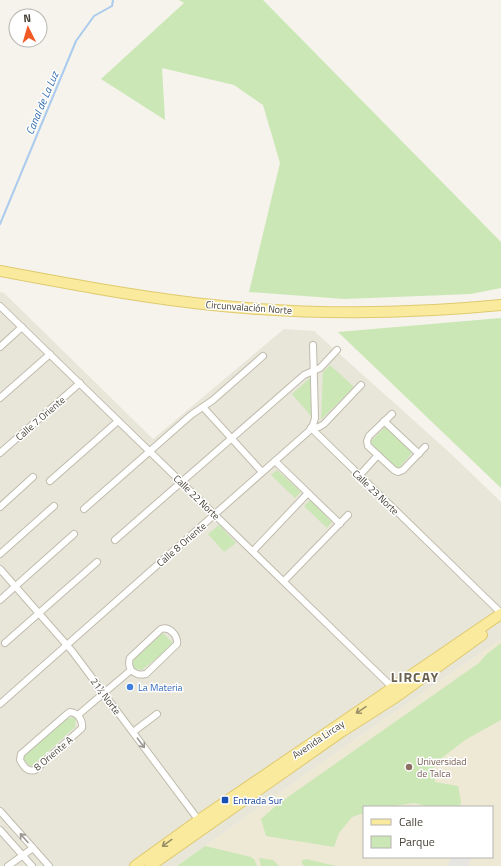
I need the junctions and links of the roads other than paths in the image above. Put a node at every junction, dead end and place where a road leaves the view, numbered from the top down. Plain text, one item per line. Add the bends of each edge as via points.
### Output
1 (0, 271) edge
2 (501, 305) edge
3 (0, 306) edge
4 (22, 327) junction
5 (313, 345) dead end
6 (0, 347) edge
7 (337, 350) dead end
8 (50, 354) junction
9 (262, 356) dead end
10 (314, 371) junction
11 (80, 383) junction
12 (361, 385) dead end
13 (0, 398) edge
14 (203, 407) junction
15 (392, 414) dead end
16 (118, 421) junction
17 (384, 421) junction
18 (311, 428) junction
19 (232, 439) junction
20 (425, 447) dead end
21 (150, 451) junction
22 (0, 454) edge
23 (419, 454) junction
24 (378, 455) junction
25 (275, 461) junction
26 (262, 472) junction
27 (359, 476) junction
28 (33, 477) dead end
29 (50, 481) dead end
30 (182, 482) junction
31 (308, 493) junction
32 (0, 506) edge
33 (54, 506) dead end
34 (84, 509) dead end
35 (215, 514) junction
36 (348, 515) dead end
37 (340, 524) junction
38 (74, 534) dead end
39 (115, 540) dead end
40 (253, 551) junction
41 (0, 554) edge
42 (97, 562) dead end
43 (0, 569) edge
44 (284, 581) junction
45 (16, 586) junction
46 (0, 600) edge
47 (39, 613) junction
48 (501, 614) edge
49 (501, 621) edge
50 (5, 643) dead end
51 (67, 645) junction
52 (131, 670) junction
53 (104, 692) junction
54 (395, 693) junction
55 (0, 704) edge
56 (157, 714) dead end
57 (78, 715) junction
58 (133, 732) junction
59 (1, 813) edge
60 (202, 824) junction
61 (0, 830) edge
62 (33, 848) junction
63 (22, 856) junction
64 (8, 866) edge
65 (32, 866) edge
66 (49, 866) edge
67 (135, 866) edge
68 (150, 866) edge

1 - 2 main road, Circunvalación Norte via 152,298 266,309 377,312
3 - 4 street, Calle 22 Norte
4 - 6 street
4 - 8 street, Calle 22 Norte
5 - 10 street
7 - 10 street
8 - 11 street, Calle 22 Norte
8 - 13 street
9 - 14 street
10 - 18 street via 315,418
10 - 19 street via 304,375
11 - 16 street, Calle 22 Norte
11 - 22 street, Calle 7 Oriente
12 - 18 street, Calle 8 Oriente via 324,424
14 - 19 street
14 - 21 street
15 - 17 street
16 - 21 street, Calle 22 Norte
16 - 29 street
17 - 23 street
17 - 24 street via 367,441 368,446
18 - 25 street, Calle 8 Oriente
18 - 27 street, Calle 23 Norte
19 - 26 street
19 - 30 street
20 - 23 street
21 - 30 street, Calle 22 Norte
21 - 34 street
23 - 24 street via 398,472
24 - 27 street
25 - 26 street, Calle 8 Oriente
25 - 31 street
26 - 35 street, Calle 8 Oriente
27 - 48 street, Calle 23 Norte
28 - 32 street
30 - 35 street, Calle 22 Norte
30 - 39 street
31 - 37 street
31 - 40 street
33 - 41 street
35 - 40 street, Calle 22 Norte
35 - 51 street, Calle 8 Oriente
36 - 37 street
37 - 44 street
38 - 45 street
40 - 44 street, Calle 22 Norte
42 - 47 street
43 - 45 street, 21½ Norte
44 - 54 street, Calle 22 Norte
45 - 46 street
45 - 47 street, 21½ Norte
47 - 50 street
47 - 51 street, 21½ Norte
48 - 54 main road, Avenida Lircay
49 - 54 main road, Avenida Lircay
51 - 53 street, 21½ Norte
51 - 55 street, Calle 8 Oriente
52 - 52 street via 128,662 130,658 161,629 169,629 178,640 177,644 146,674 136,674
52 - 53 street, 8 Oriente A
53 - 57 street, 8 Oriente A
53 - 58 street, 21½ Norte
54 - 60 main road, Avenida Lircay
56 - 58 street
57 - 57 street, 8 Oriente A via 67,714 21,754 20,760 26,769 35,770 82,728 82,721
58 -> 60 street, 21½ Norte
62 -> 59 street
60 -> 67 main road, Avenida Lircay
60 - 68 main road, Avenida Lircay
61 - 63 street
62 - 63 street
62 - 66 street
63 - 64 street
63 - 65 street

